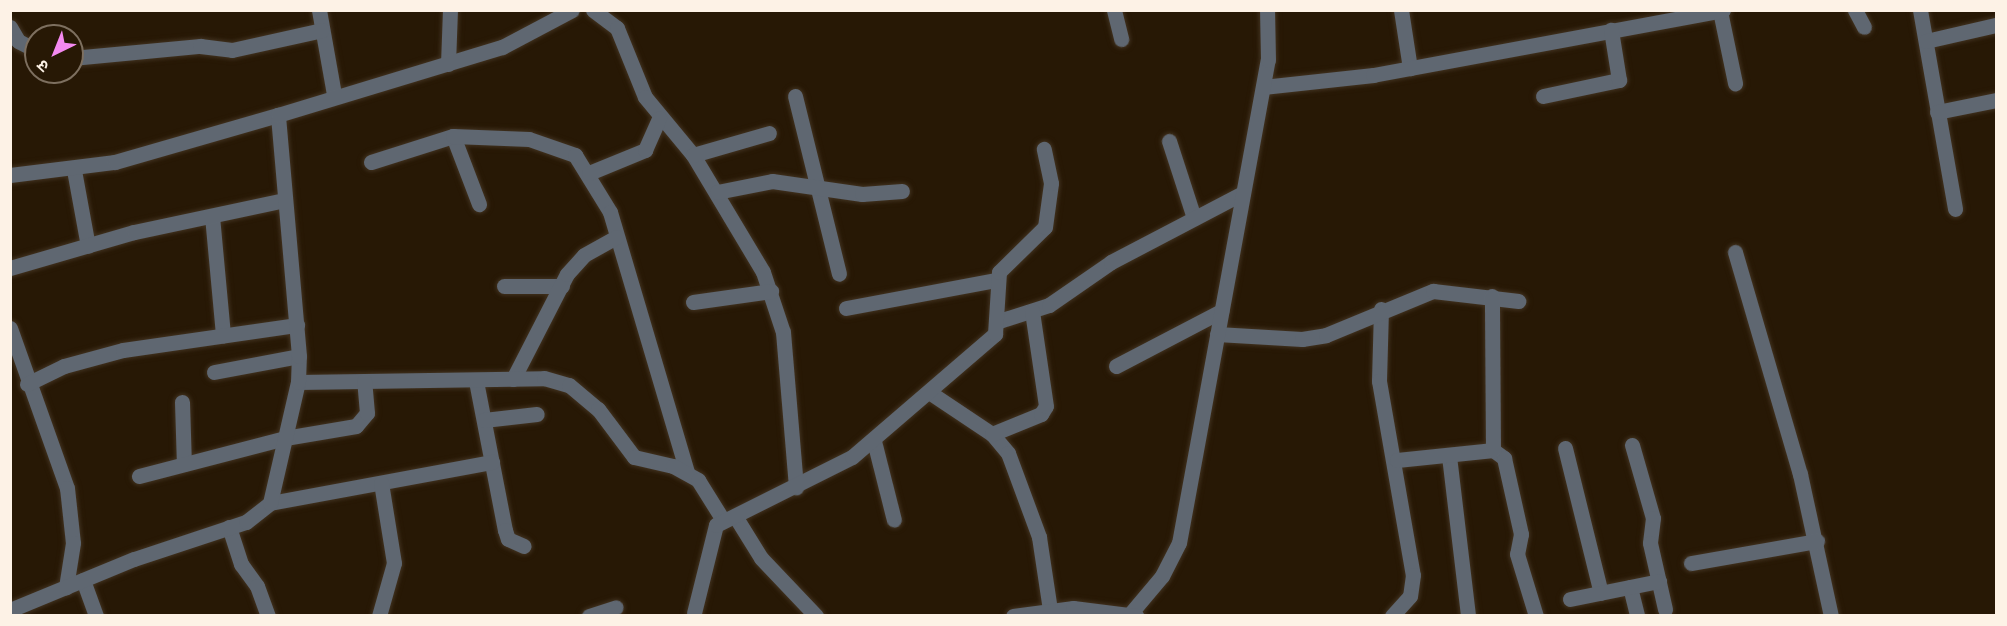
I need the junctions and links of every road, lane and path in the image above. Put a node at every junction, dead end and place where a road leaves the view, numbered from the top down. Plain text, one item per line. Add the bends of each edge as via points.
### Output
1 (319, 10) edge
2 (450, 10) edge
3 (572, 10) edge
4 (593, 10) edge
5 (1114, 10) edge
6 (1267, 10) edge
7 (1401, 10) edge
8 (1855, 10) edge
9 (1920, 10) edge
10 (1722, 11) edge
11 (1996, 25) edge
12 (10, 27) edge
13 (1864, 27) dead end
14 (322, 30) junction
15 (1611, 30) junction
16 (1121, 39) dead end
17 (1926, 41) junction
18 (24, 44) edge
19 (84, 57) edge
20 (448, 64) junction
21 (1410, 68) junction
22 (1735, 83) dead end
23 (1263, 87) junction
24 (334, 94) junction
25 (795, 96) dead end
26 (1543, 96) dead end
27 (1996, 100) edge
28 (1937, 112) junction
29 (278, 115) junction
30 (659, 118) junction
31 (769, 133) dead end
32 (453, 136) junction
33 (1169, 141) dead end
34 (1044, 149) dead end
35 (693, 155) junction
36 (371, 162) dead end
37 (74, 170) junction
38 (589, 173) junction
39 (10, 176) edge
40 (819, 186) junction
41 (902, 191) dead end
42 (717, 192) junction
43 (1243, 193) junction
44 (284, 200) junction
45 (479, 204) dead end
46 (1955, 209) dead end
47 (212, 216) junction
48 (1194, 218) junction
49 (616, 237) junction
50 (88, 246) junction
51 (1735, 252) dead end
52 (10, 268) edge
53 (839, 274) dead end
54 (996, 280) junction
55 (504, 286) dead end
56 (562, 286) junction
57 (771, 291) junction
58 (1492, 296) junction
59 (1518, 301) dead end
60 (693, 302) dead end
61 (846, 308) dead end
62 (1381, 309) junction
63 (1032, 311) junction
64 (1221, 311) junction
65 (999, 321) junction
66 (297, 325) junction
67 (10, 328) edge
68 (1217, 334) junction
69 (223, 336) junction
70 (299, 356) junction
71 (1116, 366) dead end
72 (213, 372) dead end
73 (513, 379) junction
74 (298, 381) junction
75 (364, 381) junction
76 (476, 381) junction
77 (27, 384) junction
78 (929, 392) junction
79 (182, 402) dead end
80 (537, 414) dead end
81 (484, 420) junction
82 (992, 434) junction
83 (285, 438) junction
84 (874, 441) junction
85 (1632, 445) dead end
86 (1565, 448) dead end
87 (1493, 450) junction
88 (1449, 456) junction
89 (1397, 460) junction
90 (492, 462) junction
91 (184, 464) junction
92 (687, 472) junction
93 (139, 476) dead end
94 (381, 483) junction
95 (796, 487) junction
96 (270, 503) junction
97 (729, 518) junction
98 (894, 520) dead end
99 (229, 527) junction
100 (1817, 541) junction
101 (524, 546) dead end
102 (1691, 563) dead end
103 (83, 580) junction
104 (1659, 581) junction
105 (66, 587) junction
106 (1630, 587) junction
107 (1601, 593) junction
108 (1570, 599) dead end
109 (616, 607) dead end
110 (1665, 609) dead end
111 (10, 610) edge
112 (1051, 612) edge
113 (1072, 612) edge
114 (694, 613) dead end
115 (96, 615) edge
116 (268, 615) edge
117 (379, 615) edge
118 (589, 615) edge
119 (816, 615) edge
120 (1013, 615) edge
121 (1133, 615) edge
122 (1392, 615) edge
123 (1468, 615) edge
124 (1536, 615) edge
125 (1637, 615) edge
126 (1831, 615) edge

1 - 14 street
2 - 20 street
3 - 20 street via 502,47
4 - 30 street via 617,28
5 - 16 street
6 - 23 street via 1270,41
7 - 21 street
8 - 13 street
9 - 17 street
10 - 15 street
10 - 22 street
11 - 17 street
12 - 18 street
14 - 19 street via 232,50 200,46
14 - 24 street
15 - 21 street
15 - 26 street via 1619,81
17 - 28 street
20 - 24 street
21 - 23 street via 1298,87
23 - 43 street
24 - 29 street
25 - 40 street
27 - 28 street
28 - 46 street
29 - 37 street
29 - 44 street
30 - 35 street
30 - 38 street via 645,150
31 - 35 street
32 - 36 street
32 - 38 street via 549,144 575,155
32 - 45 street
33 - 48 street
34 - 54 street via 1051,183 1045,227
35 - 42 street
37 - 39 street
37 - 50 street
38 - 49 street
40 - 41 street via 862,194
40 - 42 street via 772,181
40 - 53 street
42 - 57 street
43 - 48 street
43 - 64 street
44 - 47 street
44 - 66 street
47 - 50 street
47 - 69 street
48 - 63 street
49 - 56 street via 584,255
49 - 92 street
50 - 52 street
51 - 100 street
54 - 61 street
54 - 65 street
55 - 56 street
56 - 73 street
57 - 60 street
57 - 95 street via 788,373
58 - 59 street
58 - 62 street via 1433,291
58 - 87 street
62 - 68 street via 1353,326 1302,339
62 - 89 street via 1379,381
63 - 65 street
63 - 82 street via 1046,406 1041,414
64 - 68 street
64 - 71 street
65 - 78 street via 995,334
66 - 69 street
66 - 70 street
67 - 77 street
68 - 121 street via 1179,543 1162,576
69 - 77 street via 123,350 64,366
70 - 72 street
70 - 74 street
73 - 76 street
73 - 92 street via 544,378 569,385 598,409 634,457
74 - 75 street
74 - 83 street
75 - 76 street
75 - 83 street via 363,421
76 - 81 street
77 - 105 street via 67,488 73,543
78 - 82 street
78 - 84 street
79 - 91 street
80 - 81 street
81 - 90 street
82 - 112 street via 1024,484
83 - 91 street
83 - 96 street
84 - 95 street
84 - 98 street
85 - 104 street via 1653,518 1650,543
86 - 107 street
87 - 88 street
87 - 124 street via 1504,458 1521,534 1517,554
88 - 89 street
88 - 123 street
89 - 122 street via 1413,588
90 - 94 street
90 - 101 street via 508,539
91 - 93 street
92 - 97 street
94 - 96 street
94 - 117 street via 394,563
95 - 97 street
96 - 99 street via 258,515
97 - 114 street via 713,530
97 - 119 street
99 - 103 street
99 - 116 street via 240,564 257,586
100 - 102 street
100 - 126 street
103 - 105 street
103 - 115 street
104 - 106 street
104 - 110 street
105 - 111 street
106 - 107 street
106 - 125 street
107 - 108 street
109 - 118 street
112 - 113 street
112 - 120 street
113 - 121 street

